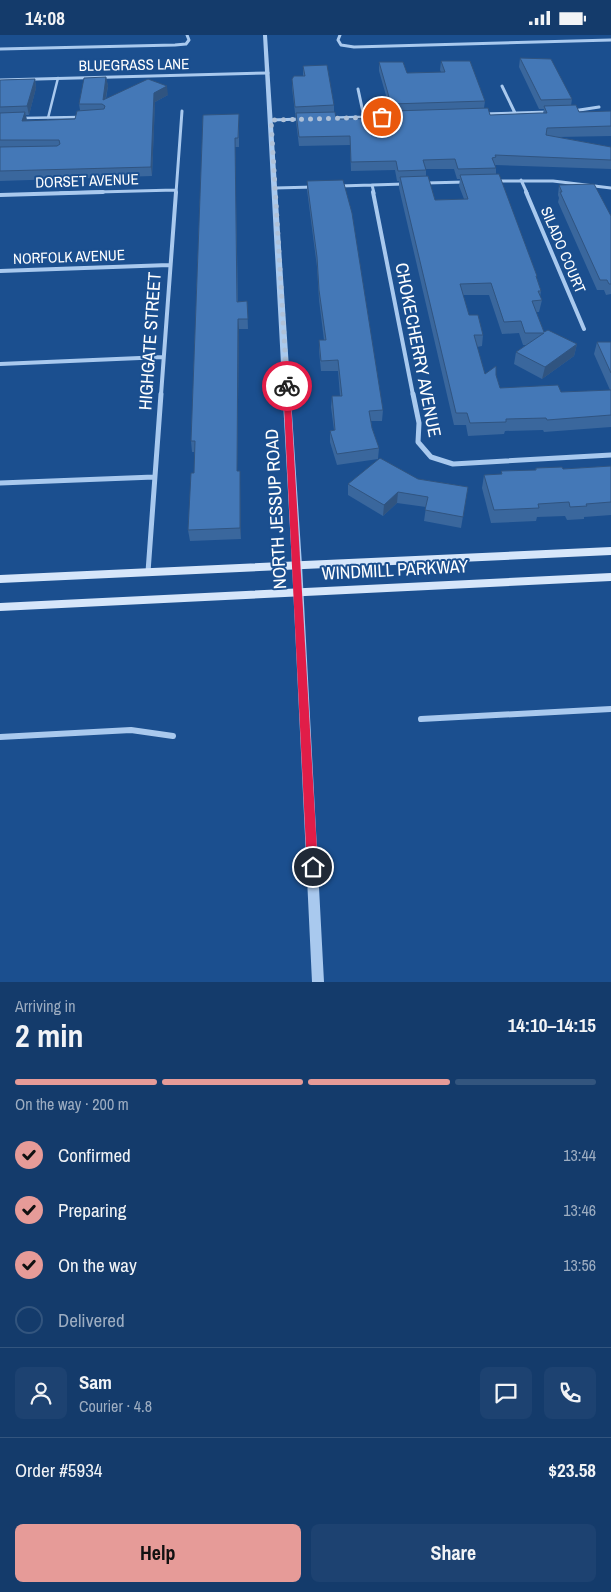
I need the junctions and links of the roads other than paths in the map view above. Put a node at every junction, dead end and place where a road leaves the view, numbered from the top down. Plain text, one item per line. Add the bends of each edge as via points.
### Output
1 (187, 35) edge
2 (265, 35) edge
3 (340, 35) edge
4 (611, 40) edge
5 (0, 49) edge
6 (268, 73) junction
7 (58, 78) junction
8 (0, 80) edge
9 (502, 86) dead end
10 (358, 89) dead end
11 (599, 107) dead end
12 (182, 111) dead end
13 (572, 111) edge
14 (553, 112) edge
15 (515, 113) junction
16 (477, 114) edge
17 (401, 116) edge
18 (48, 117) junction
19 (85, 117) edge
20 (364, 117) junction
21 (19, 118) edge
22 (326, 118) edge
23 (308, 119) edge
24 (271, 120) junction
25 (521, 180) junction
26 (491, 181) edge
27 (471, 182) edge
28 (412, 183) edge
29 (421, 183) edge
30 (372, 185) junction
31 (324, 186) edge
32 (333, 186) edge
33 (276, 188) junction
34 (611, 188) edge
35 (175, 190) junction
36 (0, 195) edge
37 (169, 265) junction
38 (0, 271) edge
39 (584, 329) dead end
40 (163, 357) junction
41 (0, 364) edge
42 (611, 455) edge
43 (154, 477) junction
44 (0, 483) edge
45 (611, 551) edge
46 (297, 565) junction
47 (148, 572) junction
48 (611, 577) edge
49 (0, 579) edge
50 (299, 593) junction
51 (0, 607) edge
52 (611, 709) edge
53 (421, 719) dead end
54 (173, 736) dead end
55 (0, 737) edge
56 (318, 982) edge

1 - 5 street via 189,40 186,44
2 - 6 street, NORTH JESSUP ROAD
3 - 4 street via 341,45 354,47
6 - 7 street, BLUEGRASS LANE
6 - 24 street, NORTH JESSUP ROAD
7 - 8 street, BLUEGRASS LANE
7 - 18 lane
9 - 15 street
10 - 20 street
11 - 13 street
12 - 35 street, HIGHGATE STREET
14 - 15 street
15 - 16 street
17 - 20 street
18 - 19 lane
18 - 21 lane
20 - 22 street
23 - 24 street
24 - 33 street, NORTH JESSUP ROAD
25 - 26 street
25 - 34 street via 565,181
25 - 39 street, SILADO COURT
27 - 29 street
28 - 30 street
30 - 32 street
30 - 42 street, CHOKECHERRY AVENUE via 419,423 418,442 431,457 453,464
31 - 33 street
33 - 46 street, NORTH JESSUP ROAD
35 - 36 street, DORSET AVENUE
35 - 37 street, HIGHGATE STREET
37 - 38 street, NORFOLK AVENUE
37 - 40 street, HIGHGATE STREET
40 - 41 street
40 - 43 street, HIGHGATE STREET
43 - 44 street
43 - 47 street, HIGHGATE STREET
45 - 46 main road, WINDMILL PARKWAY
46 - 47 main road, WINDMILL PARKWAY
46 - 50 street, NORTH JESSUP ROAD
47 - 49 main road, WINDMILL PARKWAY
48 - 50 main road, WINDMILL PARKWAY
50 - 51 main road, WINDMILL PARKWAY
50 - 56 street, NORTH JESSUP ROAD
52 - 53 street
54 - 55 street via 131,730

